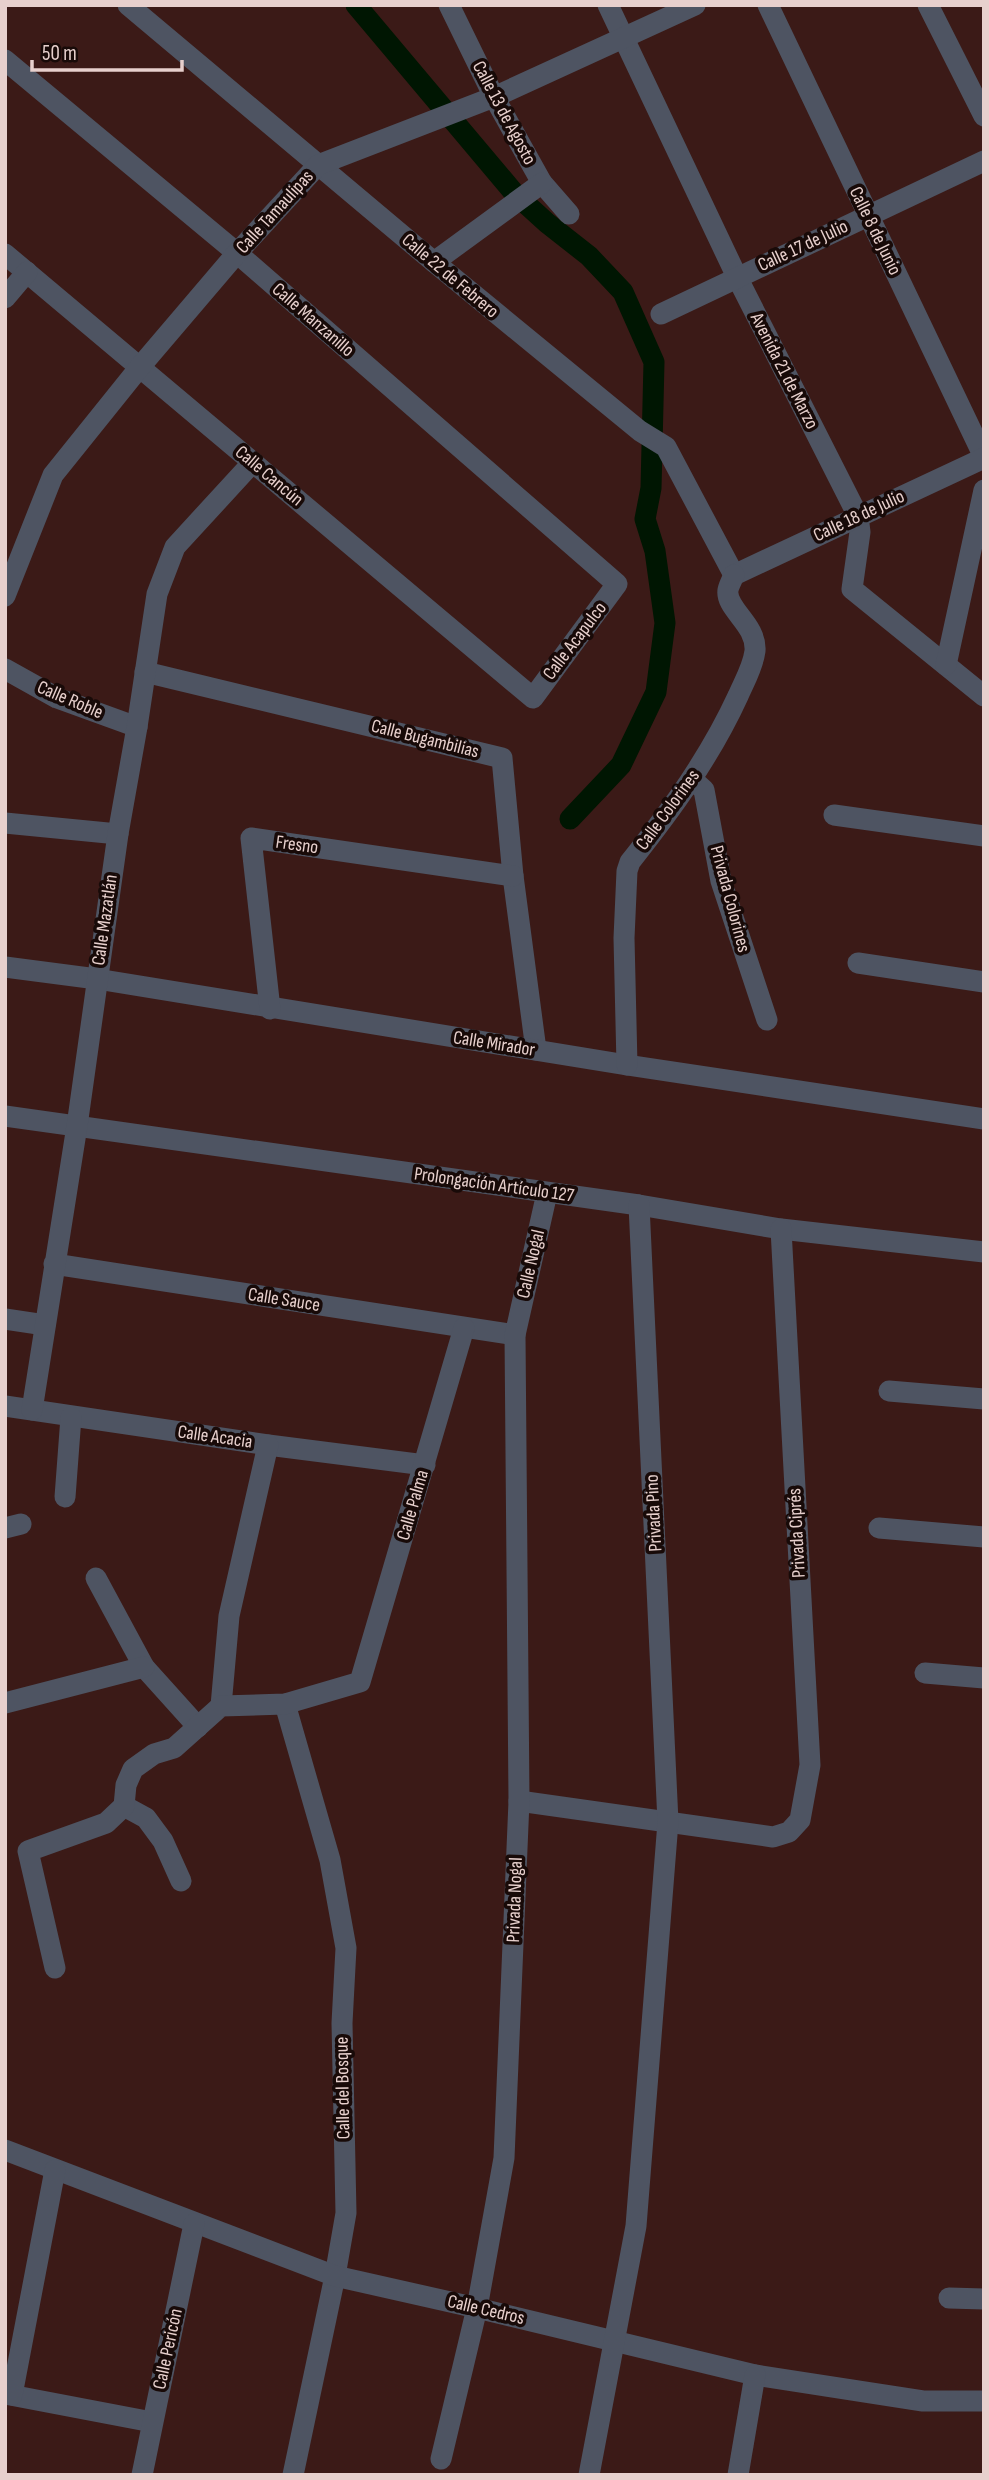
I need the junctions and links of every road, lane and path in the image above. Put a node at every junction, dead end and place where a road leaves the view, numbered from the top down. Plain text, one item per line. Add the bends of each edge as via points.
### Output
1 (449, 5) edge
2 (608, 5) edge
3 (695, 5) edge
4 (768, 5) edge
5 (928, 5) edge
6 (132, 6) edge
7 (625, 39) junction
8 (5, 60) edge
9 (494, 97) junction
10 (984, 116) edge
11 (984, 161) edge
12 (318, 165) junction
13 (542, 183) junction
14 (569, 214) dead end
15 (868, 216) junction
16 (237, 253) junction
17 (5, 254) edge
18 (434, 262) junction
19 (27, 272) junction
20 (737, 277) junction
21 (5, 298) edge
22 (661, 314) dead end
23 (139, 368) junction
24 (984, 457) edge
25 (253, 462) junction
26 (984, 490) edge
27 (858, 516) junction
28 (734, 575) junction
29 (617, 584) joint
30 (5, 596) edge
31 (946, 665) junction
32 (5, 669) edge
33 (145, 672) junction
34 (984, 696) edge
35 (533, 698) joint
36 (137, 727) junction
37 (693, 780) junction
38 (834, 815) dead end
39 (5, 823) edge
40 (118, 834) junction
41 (984, 836) edge
42 (513, 876) junction
43 (858, 963) dead end
44 (5, 967) edge
45 (97, 979) junction
46 (984, 982) edge
47 (270, 1009) junction
48 (766, 1020) dead end
49 (536, 1050) junction
50 (627, 1065) junction
51 (5, 1116) edge
52 (984, 1119) edge
53 (77, 1126) junction
54 (547, 1192) junction
55 (639, 1205) junction
56 (781, 1229) junction
57 (984, 1252) edge
58 (54, 1264) junction
59 (5, 1319) edge
60 (46, 1325) junction
61 (464, 1328) junction
62 (515, 1335) junction
63 (889, 1391) dead end
64 (984, 1399) edge
65 (5, 1406) edge
66 (32, 1410) junction
67 (71, 1417) junction
68 (268, 1445) junction
69 (425, 1465) junction
70 (65, 1497) dead end
71 (879, 1528) dead end
72 (984, 1537) edge
73 (96, 1578) dead end
74 (144, 1667) junction
75 (925, 1673) dead end
76 (984, 1678) edge
77 (5, 1703) edge
78 (285, 1704) junction
79 (220, 1706) junction
80 (198, 1727) junction
81 (519, 1801) junction
82 (124, 1806) junction
83 (668, 1822) junction
84 (181, 1881) dead end
85 (55, 1968) dead end
86 (5, 2150) edge
87 (55, 2170) junction
88 (194, 2224) junction
89 (335, 2276) junction
90 (949, 2298) dead end
91 (984, 2299) edge
92 (477, 2308) junction
93 (615, 2343) junction
94 (755, 2375) junction
95 (9, 2395) edge
96 (984, 2401) edge
97 (152, 2422) junction
98 (440, 2459) dead end
99 (142, 2475) edge
100 (293, 2475) edge
101 (589, 2475) edge
102 (738, 2475) edge

1 - 9 street, Calle 13 de Agosto
2 - 7 street, Avenida 21 de Marzo
3 - 7 street, Calle Tamaulipas
4 - 15 street, Calle 8 de Junio
5 - 10 street
6 - 12 street, Calle 22 de Febrero
7 - 9 street, Calle Tamaulipas
7 - 20 street, Avenida 21 de Marzo
8 - 16 street, Calle Manzanillo
9 - 12 street, Calle Tamaulipas
9 - 13 street, Calle 13 de Agosto
11 - 15 street, Calle 17 de Julio
12 - 16 street, Calle Tamaulipas
12 - 18 street, Calle 22 de Febrero
13 - 14 street, Calle 13 de Agosto
13 - 18 street
15 - 20 street, Calle 17 de Julio
15 - 24 street, Calle 8 de Junio
16 - 23 street, Calle Tamaulipas
16 - 29 street, Calle Manzanillo
17 - 19 street, Calle Cancún
18 - 28 street, Calle 22 de Febrero via 640,432 666,447
19 - 21 street
19 - 23 street, Calle Cancún
20 - 22 street, Calle 17 de Julio
20 - 27 street, Avenida 21 de Marzo
23 - 25 street, Calle Cancún
23 - 30 street, Calle Tamaulipas via 53,475
24 - 27 street, Calle 18 de Julio
25 - 33 street, Calle Mazatlán via 175,547 157,594
25 - 35 street, Calle Cancún
26 - 31 street
27 - 28 street, Calle 18 de Julio
27 - 31 street, Avenida 21 de Marzo via 852,589
28 - 37 street, Calle Colorines via 729,600 752,632 752,665
29 - 35 street, Calle Acapulco
31 - 34 street, Avenida 21 de Marzo
32 - 36 street, Calle Roble via 57,698
33 - 36 street, Calle Mazatlán
33 - 42 street, Calle Bugambilias via 502,758
36 - 40 street, Calle Mazatlán
37 - 48 street, Privada Colorines via 704,790 721,881
37 - 50 street, Calle Colorines via 627,871
38 - 41 street
39 - 40 street
40 - 45 street, Calle Mazatlán
42 - 47 street, Fresno via 251,838
42 - 49 street, Calle Bugambilias
43 - 46 street
44 - 45 street, Calle Mirador
45 - 47 street, Calle Mirador
45 - 53 street, Calle Mazatlán
47 - 49 street, Calle Mirador
49 - 50 street, Calle Mirador
50 - 52 street, Calle Mirador
51 - 53 street, Prolongación Artículo 127
53 - 54 street, Prolongación Artículo 127
53 - 58 street, Calle Mazatlán
54 - 55 street, Prolongación Artículo 127
54 - 62 street, Calle Nogal
55 - 56 street, Prolongación Artículo 127
55 - 83 street, Privada Pino
56 - 57 street, Prolongación Artículo 127
56 - 83 street, Privada Ciprés via 810,1765 800,1820 789,1832 773,1837
58 - 60 street, Calle Mazatlán
58 - 61 street, Calle Sauce
59 - 60 street
60 - 66 street, Calle Mazatlán
61 - 62 street, Calle Sauce
61 - 69 street, Calle Palma
62 - 81 street, Privada Nogal
63 - 64 street
65 - 66 street, Calle Acacia
66 - 67 street, Calle Acacia
67 - 68 street, Calle Acacia
67 - 70 street
68 - 69 street, Calle Acacia
68 - 79 street via 229,1616
69 - 78 street, Calle Palma via 360,1682
71 - 72 street
73 - 74 street
74 - 77 street
74 - 80 street
75 - 76 street
78 - 79 street
78 - 89 street, Calle del Bosque via 330,1860 346,1948 342,2023 346,2213
79 - 80 street
80 - 82 street via 174,1748 154,1754 133,1769
81 - 83 street
81 - 92 street, Privada Nogal via 504,2158
82 - 84 street via 145,1818 163,1841
82 - 85 street via 106,1822 28,1851
83 - 93 street, Privada Pino via 636,2226
86 - 87 street, Calle Cedros
87 - 88 street, Calle Cedros
87 - 95 street
88 - 89 street, Calle Cedros
88 - 97 street, Calle Pericón
89 - 92 street, Calle Cedros
89 - 100 street, Calle del Bosque
90 - 91 street
92 - 93 street, Calle Cedros
92 - 98 street, Privada Nogal
93 - 94 street, Calle Cedros
93 - 101 street, Privada Pino
94 - 96 street, Calle Cedros via 923,2401
94 - 102 street
95 - 97 street
97 - 99 street, Calle Pericón

